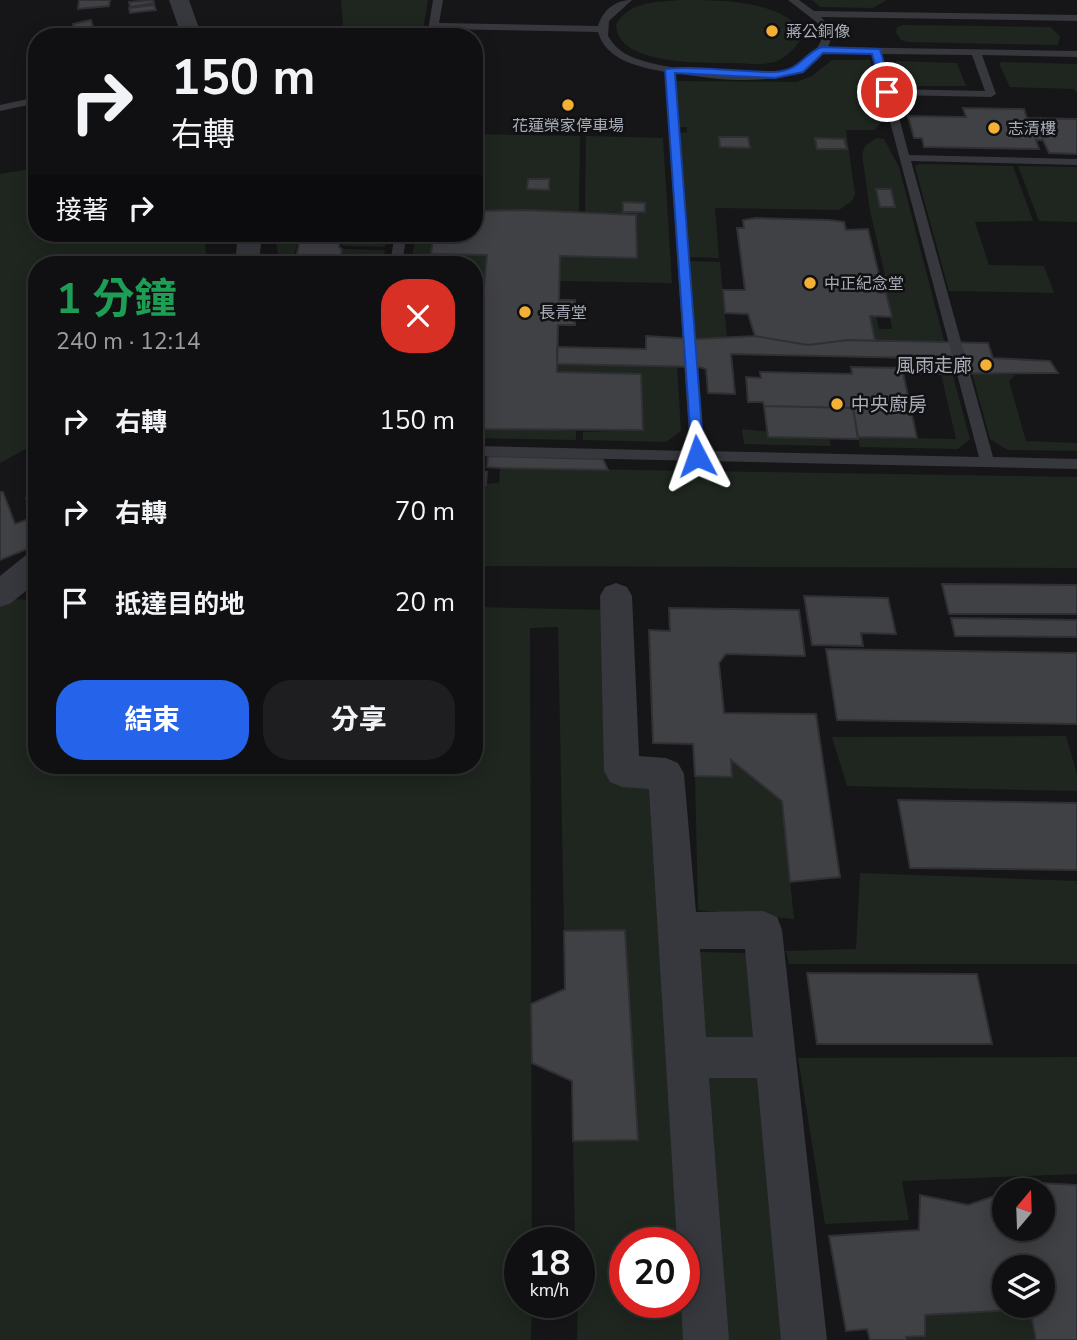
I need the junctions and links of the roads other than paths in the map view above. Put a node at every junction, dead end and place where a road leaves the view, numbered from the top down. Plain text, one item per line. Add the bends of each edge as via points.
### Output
1 (179, 0) edge
2 (438, 0) edge
3 (627, 0) edge
4 (793, 0) edge
5 (895, 0) edge
6 (813, 14) junction
7 (900, 16) junction
8 (1077, 18) edge
9 (189, 28) edge
10 (433, 28) edge
11 (601, 29) junction
12 (483, 30) edge
13 (821, 50) junction
14 (876, 51) junction
15 (976, 53) junction
16 (1077, 54) edge
17 (670, 70) junction
18 (887, 92) junction
19 (28, 102) edge
20 (0, 108) edge
21 (905, 158) junction
22 (1077, 162) edge
23 (483, 451) edge
24 (697, 456) junction
25 (987, 462) junction
26 (1077, 464) edge
27 (28, 571) edge
28 (0, 594) edge
29 (616, 596) dead end
30 (679, 931) junction
31 (688, 1057) junction
32 (776, 1058) junction
33 (706, 1340) edge
34 (804, 1340) edge

1 - 9 street
2 - 10 lane
3 - 11 lane via 606,15
4 - 6 lane
5 - 7 lane
6 - 7 lane
6 - 13 lane via 829,32
7 - 8 lane
11 - 12 lane
11 - 17 lane via 606,42 621,55
13 - 14 lane
13 - 17 lane via 799,70 775,75
14 - 15 lane
14 - 18 lane
15 - 16 lane
15 - 18 lane via 991,94
17 - 24 lane
18 - 21 lane
19 - 20 lane
21 - 22 lane
21 - 25 lane
23 - 24 lane
24 - 25 lane
25 - 26 lane
27 - 28 street
29 - 30 street via 621,771 666,774
30 - 31 street
30 - 32 street via 763,930
31 - 32 street
31 - 33 street
32 - 34 street

